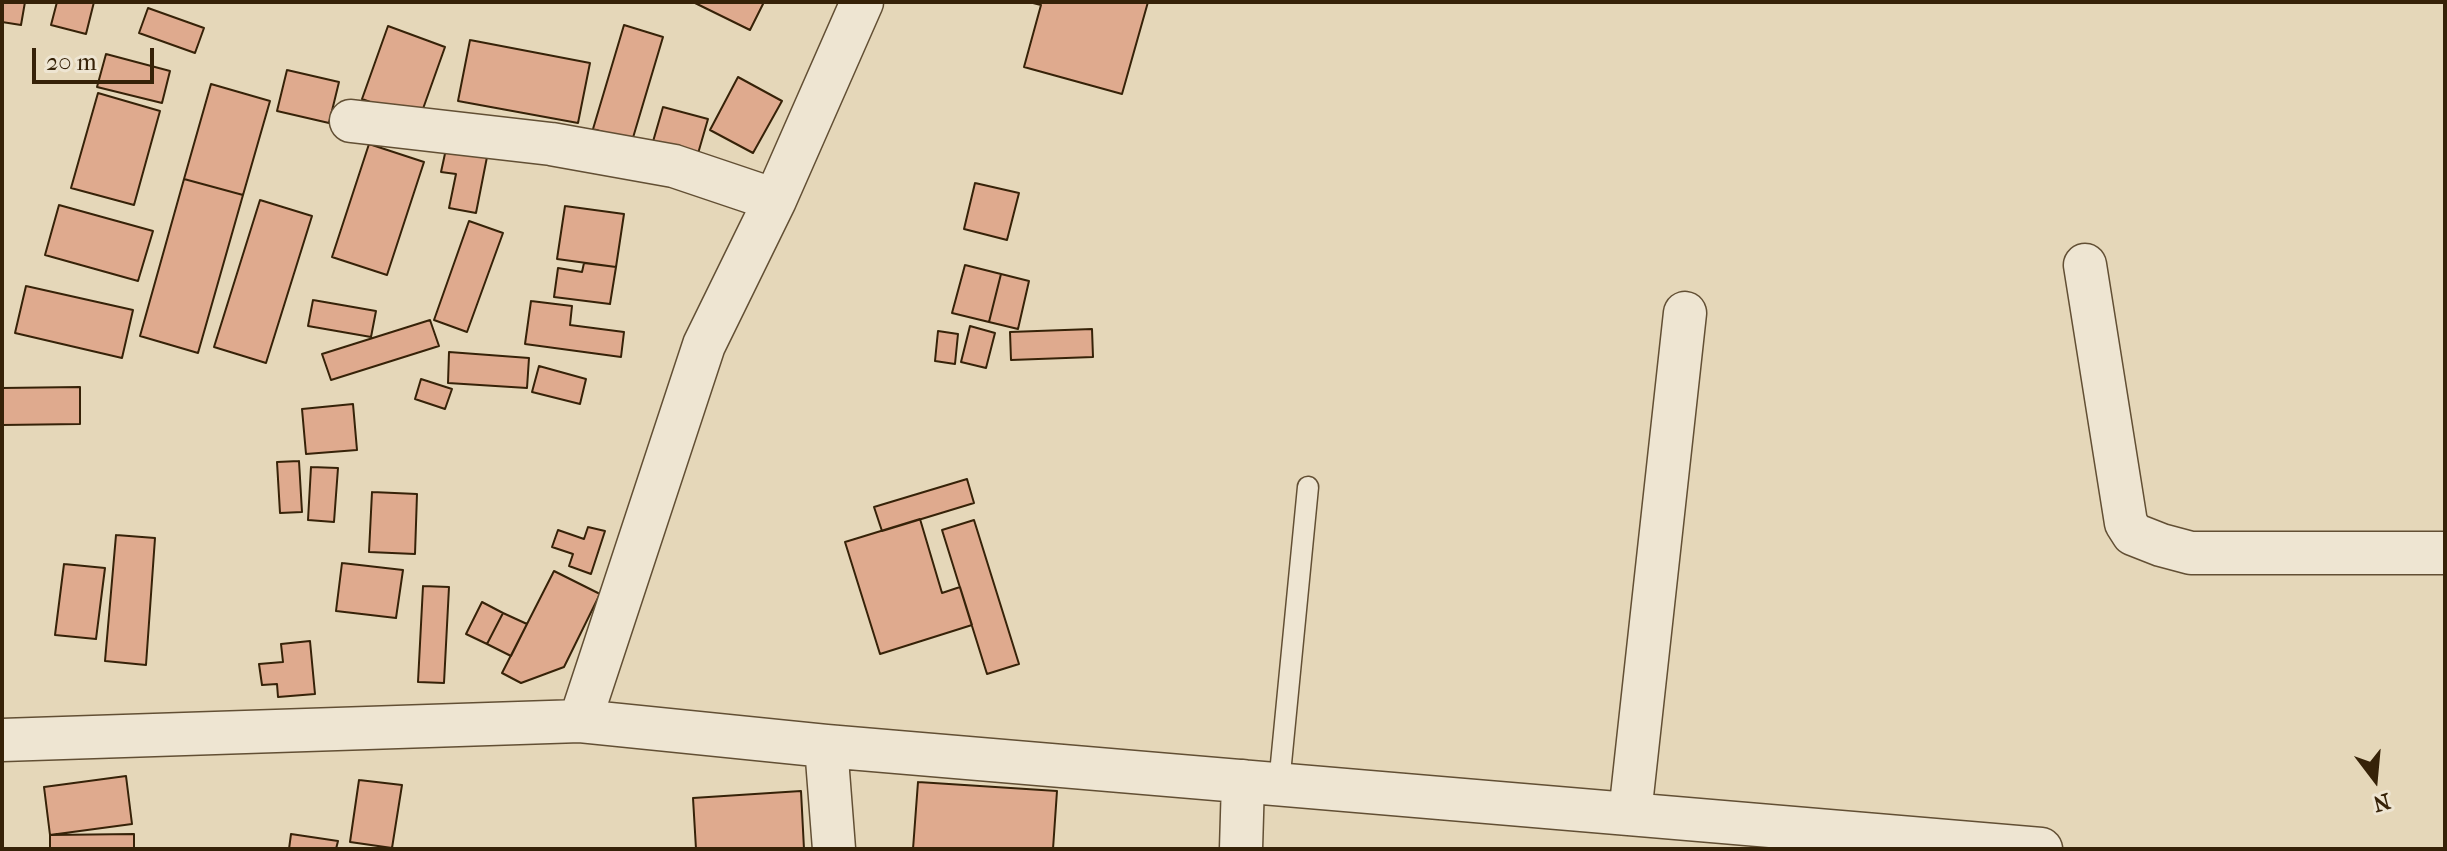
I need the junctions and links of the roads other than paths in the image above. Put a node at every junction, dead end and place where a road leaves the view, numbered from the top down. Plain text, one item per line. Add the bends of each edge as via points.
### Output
1 (862, 2) edge
2 (351, 121) dead end
3 (775, 200) junction
4 (2085, 265) dead end
5 (1685, 313) dead end
6 (1308, 487) dead end
7 (2445, 553) edge
8 (580, 721) junction
9 (2, 740) edge
10 (826, 746) junction
11 (1261, 783) junction
12 (1630, 814) junction
13 (834, 849) edge
14 (1241, 849) edge
15 (2041, 849) edge

1 - 3 street
2 - 3 street via 551,144 674,166
3 - 8 street via 704,345
4 - 7 street via 2126,523 2133,534 2191,553
5 - 12 street
6 - 11 lane
8 - 9 street
8 - 10 street
10 - 11 street
10 - 13 street
11 - 12 street
11 - 14 street
12 - 15 street

